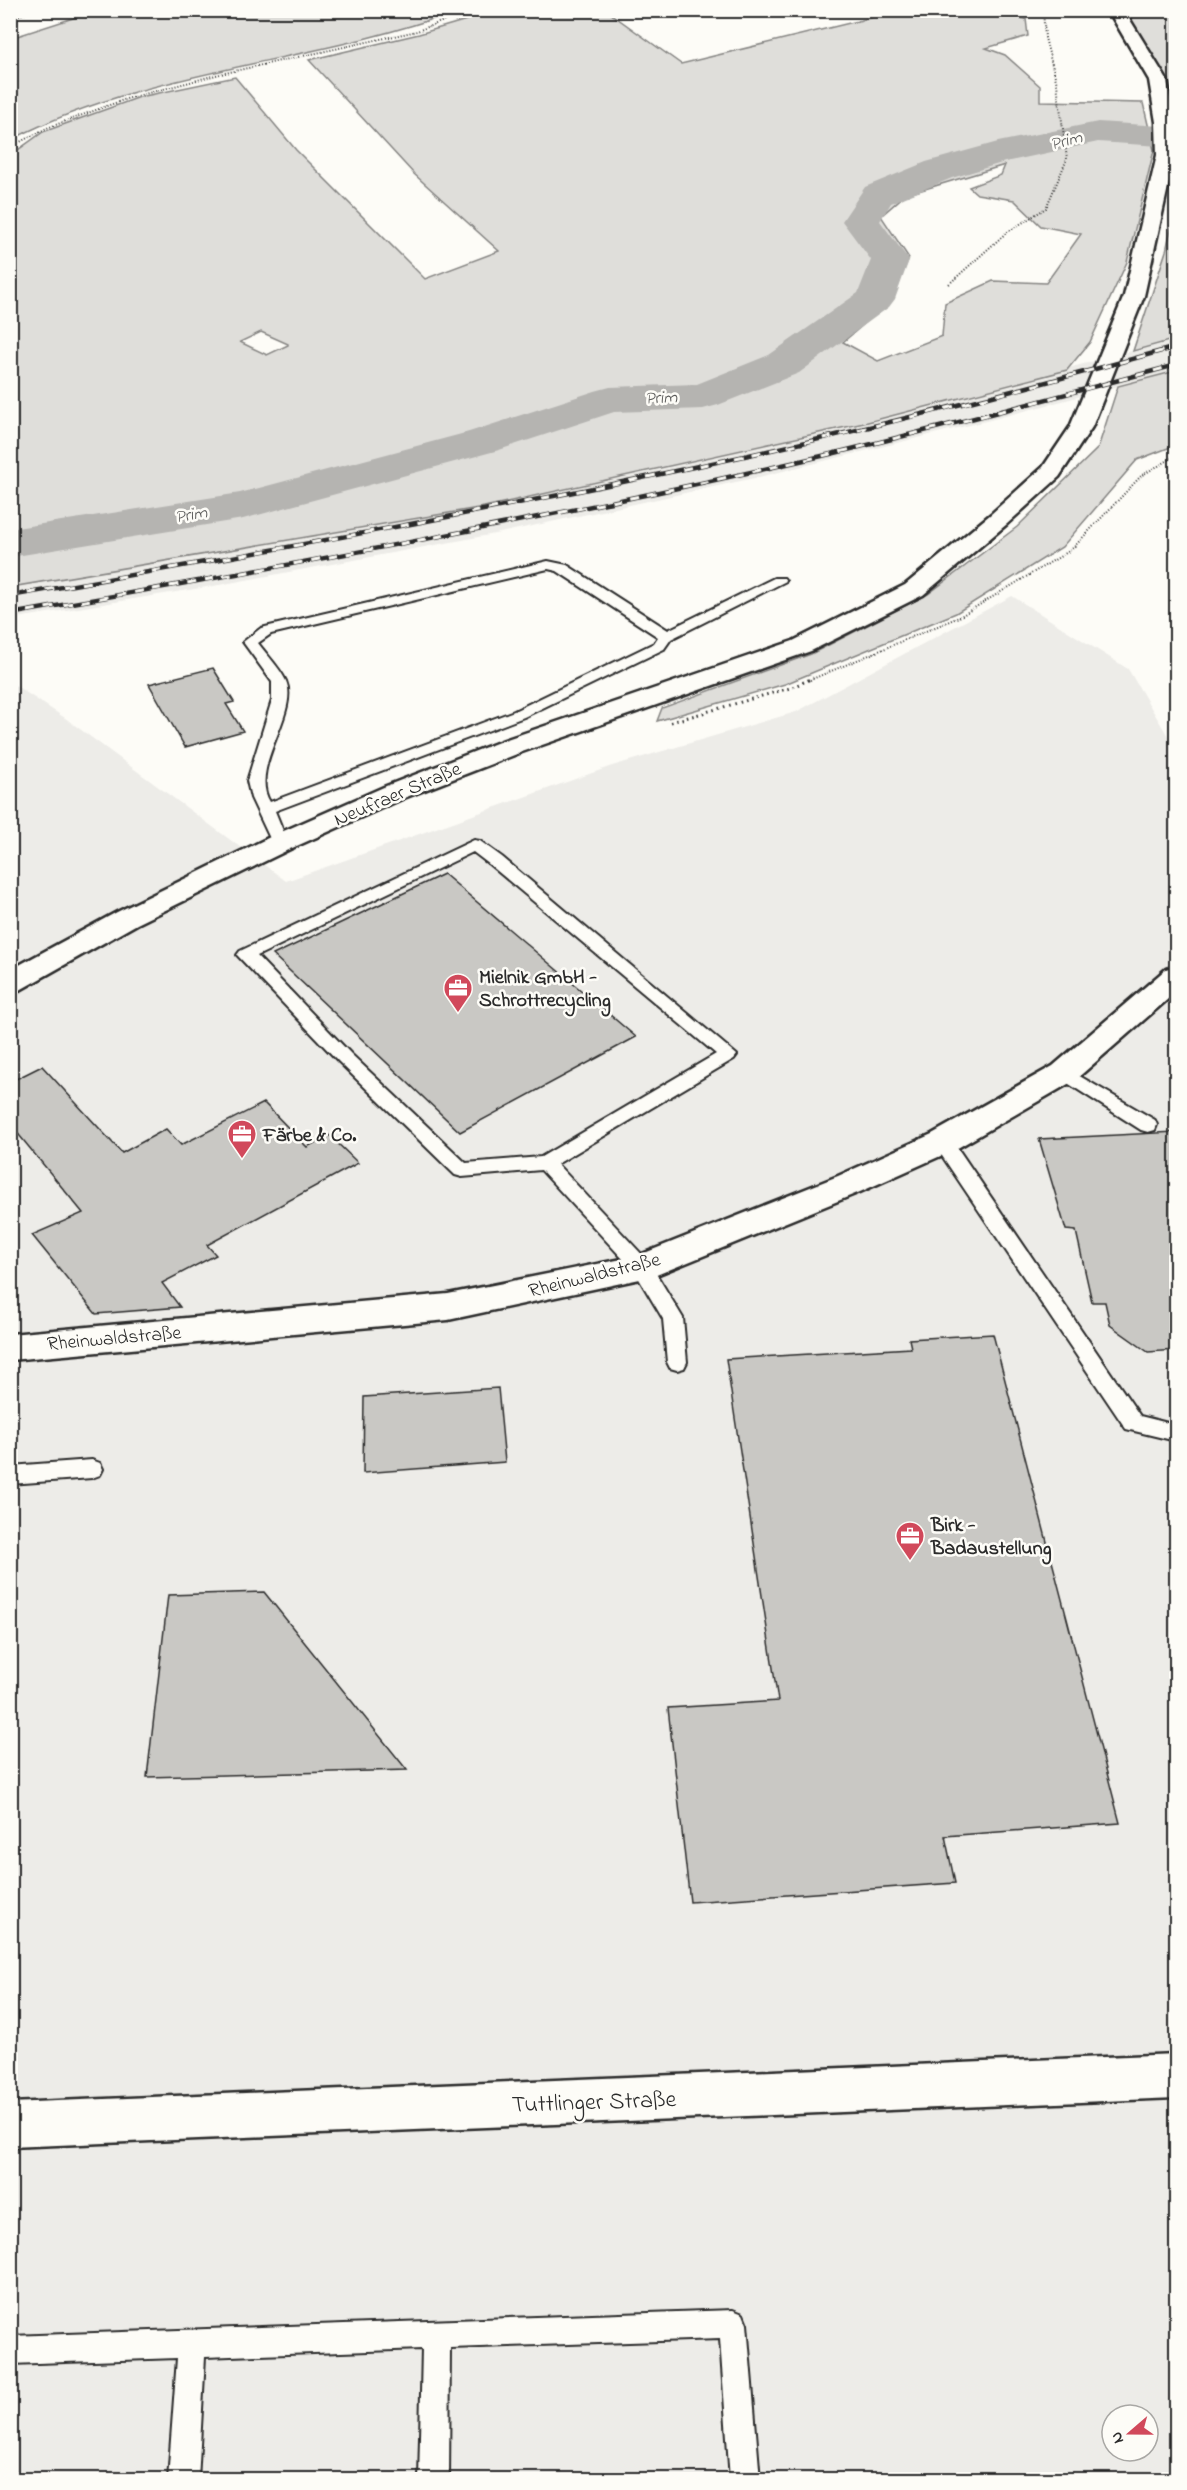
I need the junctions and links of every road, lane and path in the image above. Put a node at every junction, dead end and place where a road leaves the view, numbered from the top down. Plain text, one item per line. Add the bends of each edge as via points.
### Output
1 (35, 10) edge
2 (473, 10) edge
3 (1001, 10) edge
4 (1121, 10) edge
5 (1043, 11) edge
6 (1116, 11) edge
7 (10, 18) edge
8 (10, 147) edge
9 (949, 284) dead end
10 (779, 581) dead end
11 (666, 636) junction
12 (266, 809) junction
13 (280, 843) junction
14 (1176, 976) edge
15 (10, 983) edge
16 (1064, 1073) junction
17 (1148, 1125) dead end
18 (943, 1143) junction
19 (545, 1163) junction
20 (642, 1267) junction
21 (10, 1347) edge
22 (677, 1362) dead end
23 (1176, 1433) edge
24 (92, 1469) dead end
25 (10, 1475) edge
26 (1176, 2076) edge
27 (10, 2125) edge
28 (436, 2335) junction
29 (192, 2343) junction
30 (10, 2350) edge
31 (183, 2480) edge
32 (434, 2480) edge
33 (745, 2480) edge

1 - 7 path
2 - 8 path via 417,31 126,99 47,128
3 - 5 path
4 - 6 lane
5 - 6 path
5 - 9 path via 1067,159 1046,208 1006,232
6 - 13 street, Neufraer Straße via 1158,80 1166,155 1134,296 1081,427 1051,472 914,590 802,646 513,746
10 - 11 lane
11 - 12 lane via 659,646 519,714
11 - 12 lane via 562,568 548,565 266,631 250,642 279,682 280,700 255,781
12 - 13 lane
13 - 15 street, Neufraer Straße via 127,918
14 - 16 street, Rheinwaldstraße
16 - 17 lane
16 - 18 street, Rheinwaldstraße
18 - 20 street, Rheinwaldstraße
18 - 23 lane via 1133,1423
19 - 19 lane via 462,1170 345,1058 246,955 474,845 482,850 728,1055
19 - 20 lane
20 - 21 street, Rheinwaldstraße via 448,1307
20 - 22 lane via 673,1318
24 - 25 lane
26 - 27 street, Tuttlinger Straße
28 - 29 lane
28 - 32 lane
28 - 33 lane via 733,2324
29 - 30 lane
29 - 31 lane

